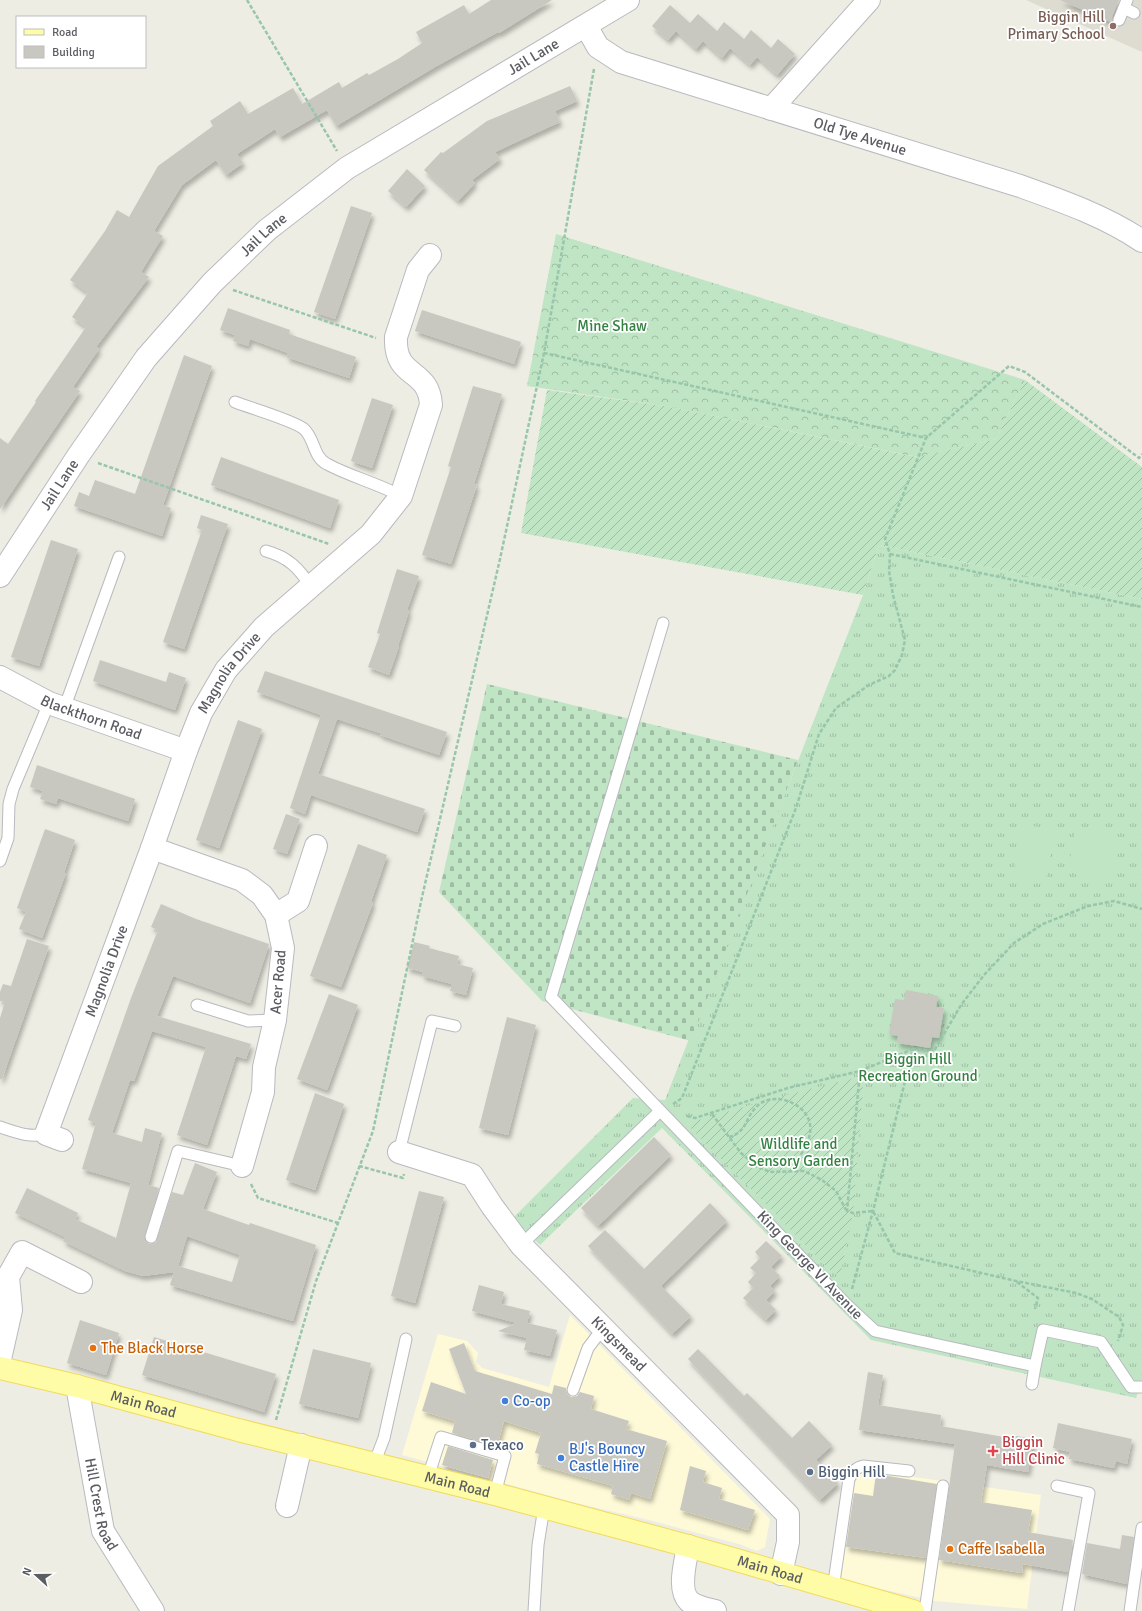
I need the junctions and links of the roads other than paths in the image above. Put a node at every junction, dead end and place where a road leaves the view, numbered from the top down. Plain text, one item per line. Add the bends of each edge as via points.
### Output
1 (628, 0) edge
2 (869, 0) edge
3 (1126, 4) edge
4 (1134, 13) dead end
5 (1119, 20) dead end
6 (586, 26) junction
7 (771, 109) junction
8 (1142, 242) edge
9 (430, 255) dead end
10 (235, 402) dead end
11 (401, 496) junction
12 (266, 551) dead end
13 (119, 557) dead end
14 (0, 576) edge
15 (311, 587) junction
16 (663, 623) dead end
17 (0, 677) edge
18 (56, 706) junction
19 (186, 750) junction
20 (316, 846) dead end
21 (152, 848) junction
22 (0, 860) edge
23 (276, 915) junction
24 (198, 1004) dead end
25 (275, 1020) junction
26 (455, 1026) dead end
27 (660, 1111) junction
28 (0, 1127) edge
29 (54, 1137) joint
30 (398, 1152) joint
31 (242, 1166) joint
32 (151, 1237) dead end
33 (521, 1246) junction
34 (81, 1282) dead end
35 (603, 1328) junction
36 (406, 1339) dead end
37 (0, 1359) edge
38 (1035, 1366) junction
39 (0, 1368) edge
40 (1032, 1384) dead end
41 (78, 1386) junction
42 (1137, 1387) edge
43 (573, 1390) dead end
44 (301, 1445) junction
45 (374, 1464) junction
46 (909, 1471) dead end
47 (428, 1477) junction
48 (943, 1486) dead end
49 (1057, 1486) dead end
50 (495, 1494) junction
51 (286, 1506) dead end
52 (544, 1507) junction
53 (1142, 1528) edge
54 (688, 1546) junction
55 (781, 1574) junction
56 (833, 1589) junction
57 (705, 1610) edge
58 (153, 1611) edge
59 (534, 1611) edge
60 (913, 1611) edge
61 (925, 1611) edge
62 (1068, 1611) edge
63 (1130, 1611) edge

1 - 6 street, Jail Lane
2 - 7 street
3 - 4 lane
3 - 5 lane
6 - 7 street, Old Tye Avenue via 598,47 621,62
6 - 14 street, Jail Lane via 347,168 267,230 212,283 146,358
7 - 8 street, Old Tye Avenue via 1020,186 1075,206 1123,229
9 - 11 street, Magnolia Drive via 418,270 396,337 400,363 423,382 428,390 431,405
10 - 11 lane via 296,424 309,434 315,451 326,464 382,485
11 - 15 street, Magnolia Drive via 371,534
12 - 15 lane via 290,561 302,572
13 - 18 lane
15 - 19 street, Magnolia Drive via 264,628 226,670 201,713
16 - 27 lane, King George VI Avenue via 551,996
17 - 18 street, Blackthorn Road
18 - 19 street, Blackthorn Road
18 - 22 lane via 13,789 9,804 8,838
19 - 21 street, Magnolia Drive
20 - 23 street via 298,901
21 - 23 street, Acer Road via 242,880 262,895
21 - 29 street, Magnolia Drive
23 - 25 street, Acer Road via 283,948
24 - 25 lane via 248,1021
25 - 31 street, Acer Road via 264,1067 263,1092
26 - 30 lane via 432,1020
27 - 33 lane
27 - 38 lane, King George VI Avenue via 875,1331
28 - 29 lane via 26,1135
30 - 33 street, Kingsmead via 472,1175
31 - 32 lane via 178,1151
33 - 35 street, Kingsmead
34 - 37 street via 22,1252 8,1277 11,1310
35 - 43 lane via 588,1348
35 - 55 street, Kingsmead via 788,1515 788,1542
36 - 45 lane via 384,1438
38 - 40 lane
38 - 42 lane via 1043,1330 1101,1342
39 - 41 main road, Main Road
41 - 44 main road, Main Road
41 - 58 street, Hill Crest Road via 103,1531
44 - 45 main road, Main Road
44 - 51 street
45 - 47 main road, Main Road
46 - 56 lane via 863,1466 857,1467 853,1472 849,1479
47 - 50 main road, Main Road
47 - 50 lane via 441,1436 505,1456
48 - 61 lane
49 - 62 lane via 1089,1492
50 - 52 main road, Main Road
52 - 54 main road, Main Road
52 - 59 lane via 538,1545
53 - 63 lane
54 - 55 main road, Main Road
54 - 57 street via 682,1583 688,1600
55 - 56 main road, Main Road
56 - 60 main road, Main Road

